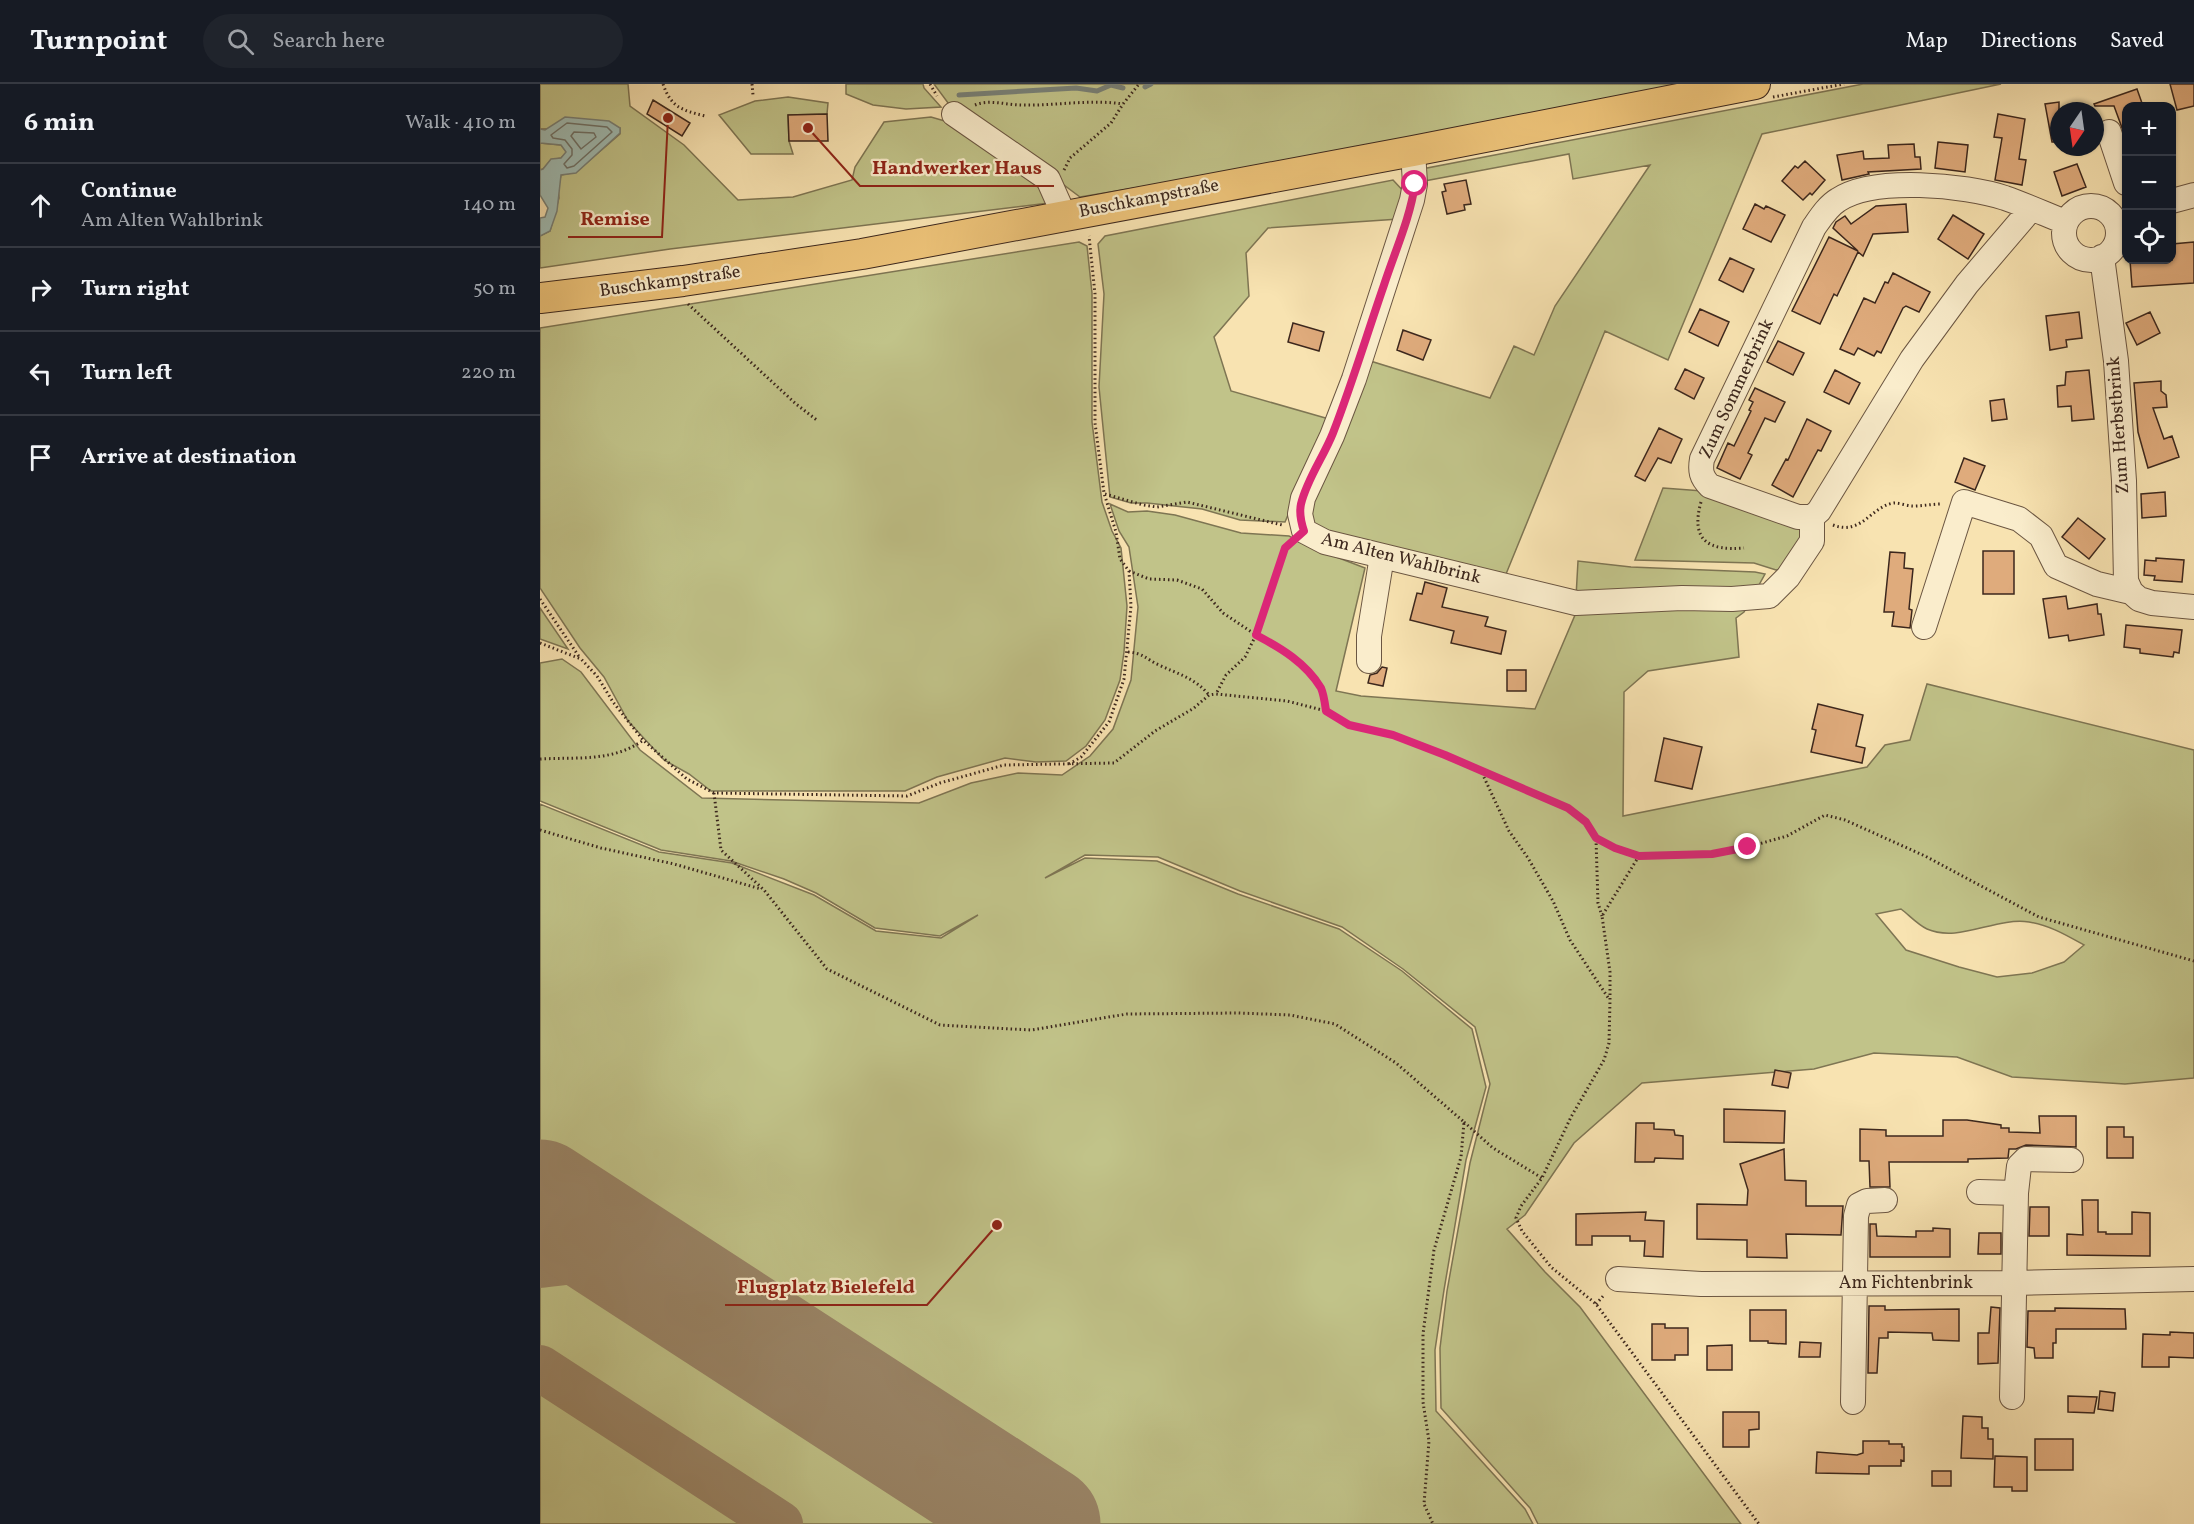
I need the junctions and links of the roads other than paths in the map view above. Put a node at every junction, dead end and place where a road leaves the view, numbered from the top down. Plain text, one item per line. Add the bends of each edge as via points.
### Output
1 (1755, 84) edge
2 (954, 114) road end
3 (2109, 132) dead end
4 (1413, 151) junction
5 (2122, 169) edge
6 (2194, 195) edge
7 (2176, 200) edge
8 (2031, 209) junction
9 (1068, 211) junction
10 (2120, 216) edge
11 (2065, 222) junction
12 (2102, 257) junction
13 (540, 298) edge
14 (1812, 517) junction
15 (1382, 556) junction
16 (2131, 592) junction
17 (2194, 608) edge
18 (1924, 627) dead end
19 (1369, 661) dead end
20 (2071, 1160) dead end
21 (1979, 1192) dead end
22 (2016, 1193) junction
23 (1885, 1200) dead end
24 (1618, 1279) dead end
25 (2194, 1279) edge
26 (1853, 1283) junction
27 (2014, 1283) junction
28 (2012, 1397) dead end
29 (1853, 1402) dead end

1 - 4 main road, Buschkampstraße
2 - 9 street via 1048,179
3 - 5 street
4 - 9 main road, Buschkampstraße
4 - 15 street, Am Alten Wahlbrink via 1412,200 1354,379 1303,498 1300,514 1304,531 1325,542
6 - 7 street
8 - 11 street, Zum Sommerbrink
8 - 14 street via 1967,284 1912,359
8 - 14 street, Zum Sommerbrink via 2004,198 1934,186 1879,187 1856,192 1825,211 1700,470 1707,483 1798,517
9 - 13 main road, Buschkampstraße via 862,254
10 - 11 street via 2088,206
10 - 12 street via 2117,240
11 - 12 street via 2065,240 2071,250 2086,259
12 - 16 street, Zum Herbstbrink via 2116,361 2126,581
14 - 15 street, Am Alten Wahlbrink via 1812,541 1794,568 1769,596 1756,598 1576,603
15 - 19 street via 1369,636
16 - 17 street via 2152,603
16 - 18 street via 2097,585 2056,566 2041,536 2019,519 1964,502
20 - 22 street via 2026,1159 2019,1166
21 - 22 street
22 - 27 street
23 - 26 street via 1859,1205
24 - 26 street, Am Fichtenbrink via 1690,1284
25 - 27 street, Am Fichtenbrink
26 - 27 street, Am Fichtenbrink
26 - 29 street
27 - 28 street

